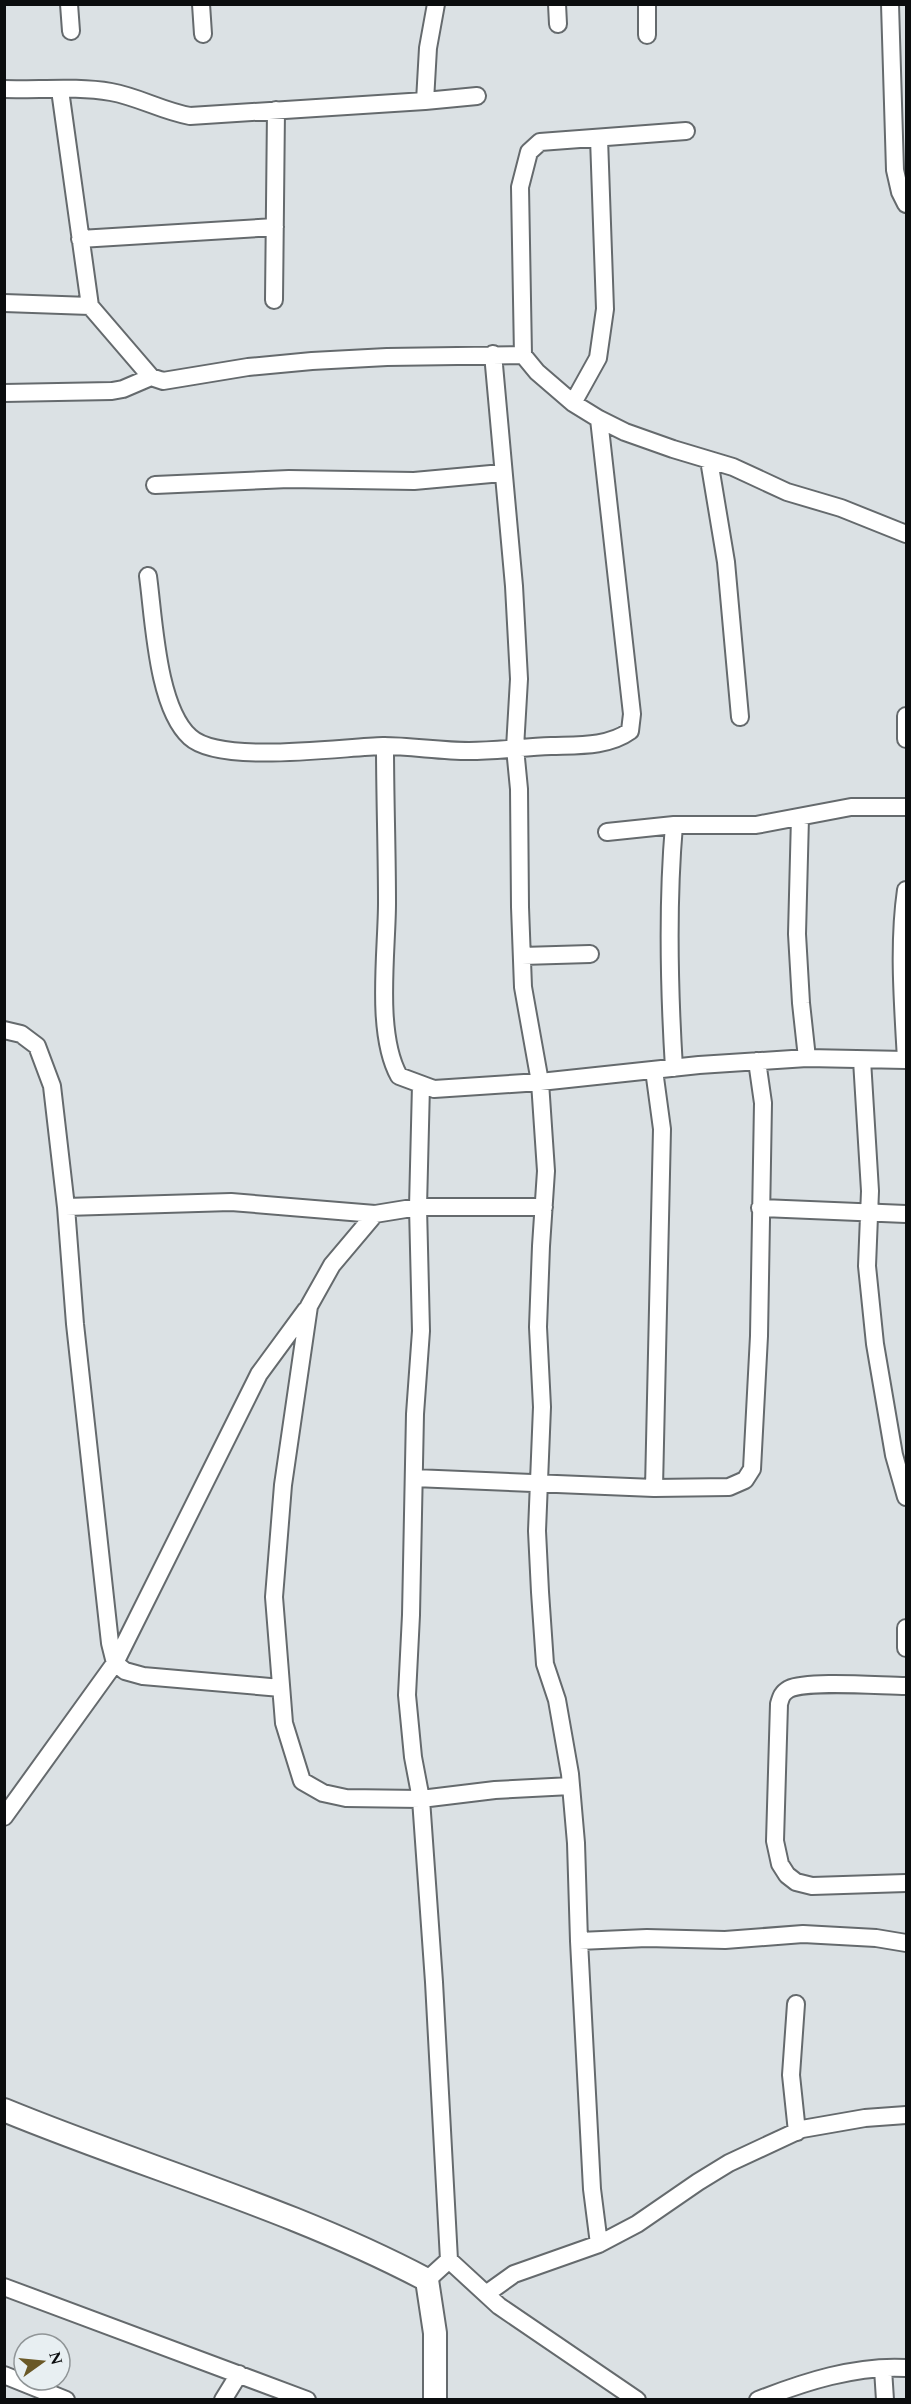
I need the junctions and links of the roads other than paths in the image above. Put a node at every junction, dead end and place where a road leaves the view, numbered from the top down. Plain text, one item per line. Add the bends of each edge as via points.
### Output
1 (69, 4) edge
2 (201, 4) edge
3 (436, 4) edge
4 (557, 4) edge
5 (647, 4) edge
6 (890, 4) edge
7 (558, 24) dead end
8 (70, 31) dead end
9 (203, 34) dead end
10 (647, 35) dead end
11 (4, 89) edge
12 (60, 90) junction
13 (477, 96) dead end
14 (425, 101) junction
15 (276, 110) junction
16 (686, 131) dead end
17 (599, 138) junction
18 (906, 204) edge
19 (275, 227) junction
20 (80, 238) junction
21 (274, 300) dead end
22 (4, 303) edge
23 (90, 306) junction
24 (493, 354) junction
25 (523, 355) junction
26 (151, 377) junction
27 (4, 393) edge
28 (573, 403) junction
29 (599, 419) junction
30 (709, 460) junction
31 (502, 473) junction
32 (155, 485) dead end
33 (906, 534) edge
34 (148, 576) dead end
35 (906, 716) edge
36 (740, 717) dead end
37 (906, 739) edge
38 (385, 746) junction
39 (515, 748) junction
40 (906, 807) edge
41 (800, 817) junction
42 (674, 825) junction
43 (607, 832) dead end
44 (906, 890) edge
45 (591, 954) dead end
46 (522, 956) junction
47 (4, 1030) edge
48 (807, 1058) junction
49 (862, 1060) junction
50 (906, 1060) edge
51 (757, 1061) junction
52 (674, 1068) junction
53 (654, 1070) junction
54 (540, 1083) junction
55 (421, 1085) junction
56 (66, 1207) junction
57 (418, 1207) junction
58 (544, 1208) junction
59 (760, 1208) junction
60 (375, 1214) junction
61 (869, 1214) junction
62 (906, 1214) edge
63 (309, 1306) junction
64 (414, 1478) junction
65 (538, 1483) junction
66 (654, 1488) junction
67 (906, 1497) edge
68 (906, 1628) edge
69 (906, 1648) edge
70 (115, 1664) junction
71 (906, 1686) edge
72 (281, 1688) junction
73 (571, 1786) junction
74 (421, 1799) junction
75 (4, 1817) edge
76 (906, 1883) edge
77 (579, 1941) junction
78 (906, 1943) edge
79 (796, 2004) dead end
80 (4, 2110) edge
81 (906, 2115) edge
82 (796, 2132) junction
83 (599, 2244) junction
84 (449, 2260) junction
85 (427, 2280) junction
86 (4, 2287) edge
87 (486, 2294) junction
88 (906, 2368) edge
89 (883, 2369) junction
90 (239, 2374) junction
91 (4, 2375) edge
92 (42, 2395) edge
93 (66, 2400) edge
94 (223, 2400) edge
95 (307, 2400) edge
96 (435, 2400) edge
97 (637, 2400) edge
98 (758, 2400) edge
99 (885, 2400) edge

1 - 8 street
2 - 9 street
3 - 14 street
4 - 7 street
5 - 10 street
6 - 18 street via 895,170
11 - 12 street
12 - 15 street via 109,92 190,116
12 - 20 street
13 - 14 street
14 - 15 street
15 - 19 street
16 - 17 street
17 - 25 street via 540,142 528,152 520,187
17 - 28 street via 603,335 598,358
19 - 20 street
19 - 21 street
20 - 23 street
22 - 23 street
23 - 26 street
24 - 25 street
24 - 26 street via 312,361 171,381
24 - 31 street
25 - 28 street
26 - 27 street via 112,391
28 - 29 street
29 - 30 street via 625,432
29 - 39 street via 632,714 630,731 619,739 593,744
30 - 33 street
30 - 36 street via 726,562
31 - 32 street via 414,482 289,479
31 - 39 street via 519,679
34 - 38 street via 162,681 175,717 190,738 211,748 253,752
35 - 37 street
38 - 39 street via 471,751
38 - 55 street via 387,1031 391,1062 399,1076
39 - 46 street
40 - 41 street via 851,807
41 - 42 street via 756,825
41 - 48 street via 797,934
42 - 43 street
42 - 52 street via 669,882
44 - 50 street via 902,990
45 - 46 street
46 - 54 street via 523,987
47 - 56 street via 21,1034 37,1046 45,1063 52,1086
48 - 49 street
48 - 51 street
49 - 50 street
49 - 61 street
51 - 52 street
51 - 59 street via 763,1103
52 - 53 street
53 - 54 street
53 - 66 street via 662,1129
54 - 55 street via 434,1089
54 - 58 street via 546,1171
55 - 57 street
56 - 60 street via 231,1202
56 - 70 street via 77,1347
57 - 58 street
57 - 60 street
57 - 64 street via 421,1330
58 - 65 street via 538,1327 542,1407
59 - 61 street
59 - 66 street via 752,1469 745,1480 729,1487
60 - 63 street via 332,1265
61 - 62 street
61 - 67 street via 867,1266 875,1344 894,1455
63 - 70 street via 259,1374
63 - 72 street via 283,1485 274,1597
64 - 65 street
64 - 74 street via 407,1695
65 - 66 street
65 - 73 street via 545,1664 556,1700
68 - 69 street
70 - 72 street via 143,1676
70 - 75 street
71 - 76 street via 807,1685 782,1695 775,1841 780,1864 796,1882 812,1886
72 - 74 street via 284,1723 302,1781 323,1793 346,1798
73 - 74 street
73 - 77 street
74 - 84 street
77 - 78 street via 725,1940 803,1934
77 - 83 street via 592,2189
79 - 82 street via 791,2075
80 - 85 street via 289,2218
81 - 82 street via 865,2118
82 - 83 street via 729,2163 638,2224
83 - 87 street via 514,2274
84 - 85 street
84 - 87 street
85 - 96 street via 435,2333
86 - 90 street
87 - 97 street
88 - 89 street
89 - 98 street via 842,2373
89 - 99 street
90 - 94 street
90 - 95 street
91 - 92 street
92 - 93 street

